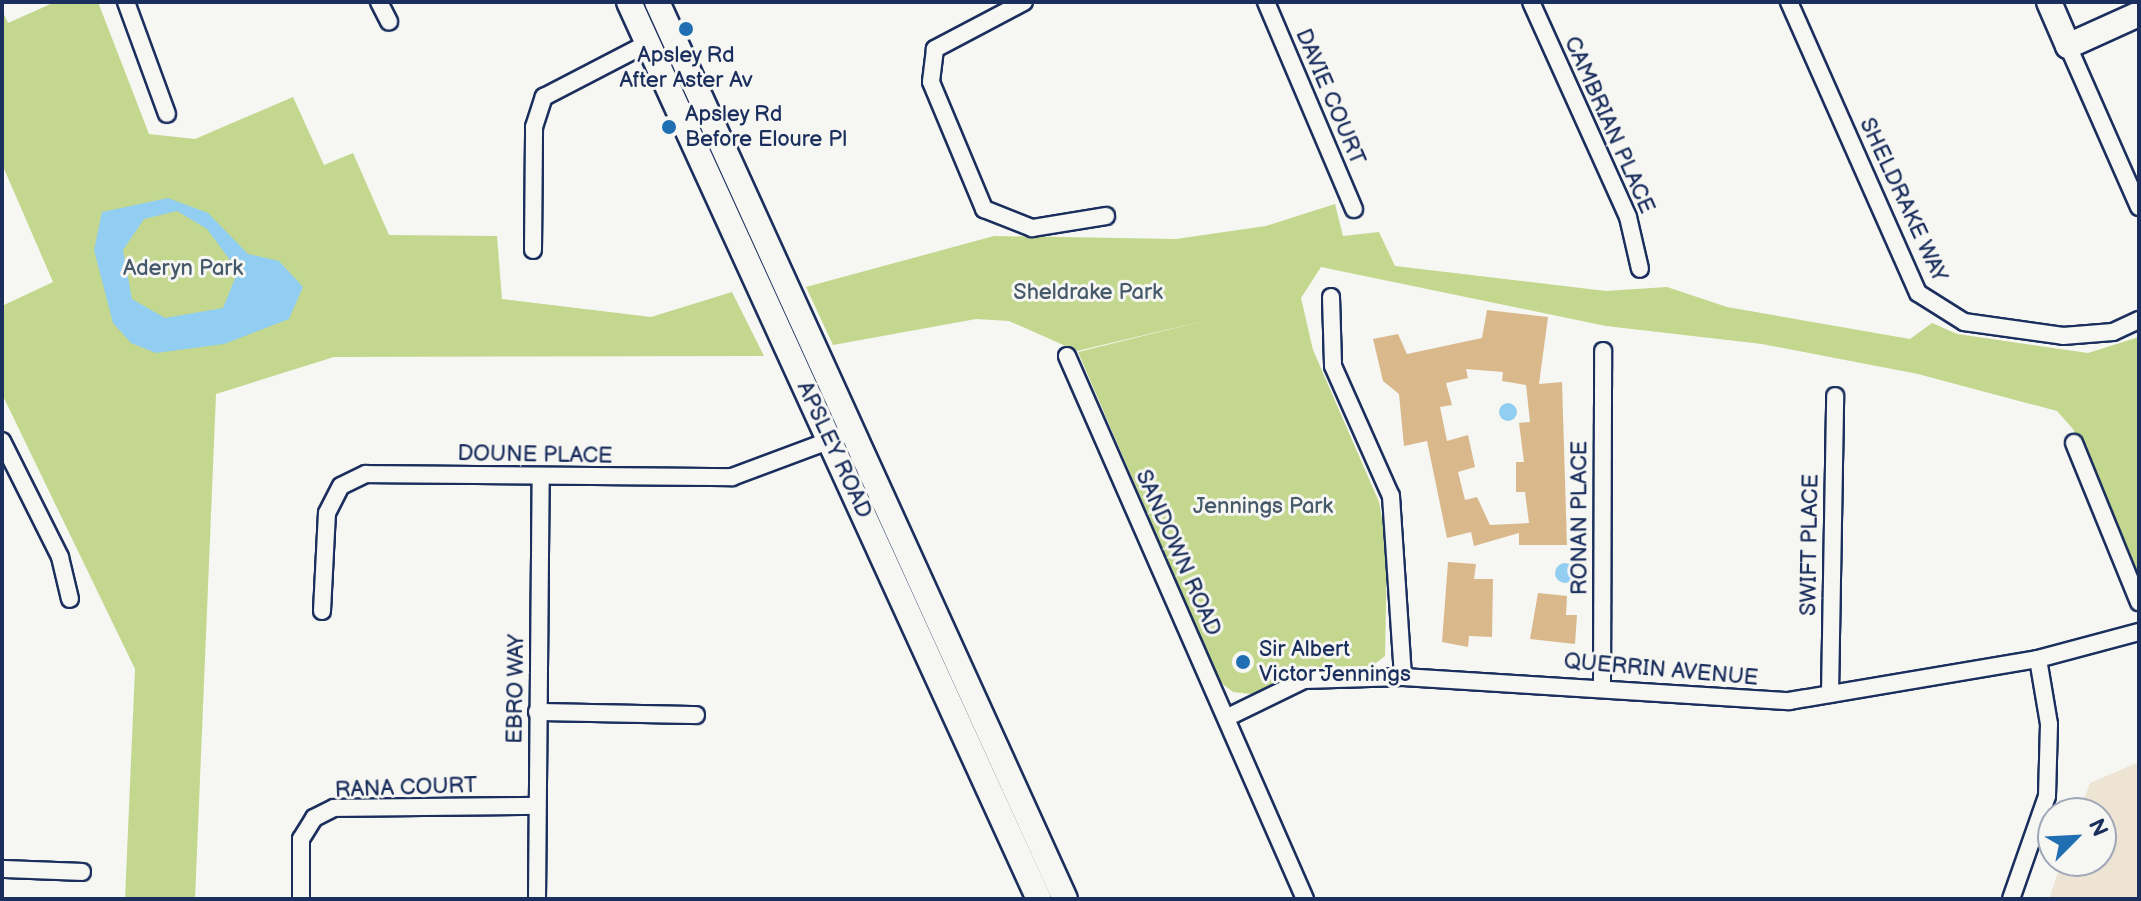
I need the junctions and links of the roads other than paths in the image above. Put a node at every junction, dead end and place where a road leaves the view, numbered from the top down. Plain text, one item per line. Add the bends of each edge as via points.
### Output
1 (126, 2) edge
2 (379, 2) edge
3 (629, 2) edge
4 (657, 2) edge
5 (1024, 2) edge
6 (1266, 2) edge
7 (1531, 2) edge
8 (1789, 2) edge
9 (2049, 2) edge
10 (2139, 14) edge
11 (389, 22) dead end
12 (648, 43) junction
13 (2068, 46) junction
14 (167, 114) dead end
15 (2139, 207) edge
16 (1354, 209) dead end
17 (1106, 216) dead end
18 (533, 250) dead end
19 (1640, 269) dead end
20 (1331, 297) dead end
21 (2139, 320) edge
22 (1603, 351) dead end
23 (1067, 356) dead end
24 (1835, 396) dead end
25 (841, 437) junction
26 (2, 441) edge
27 (2074, 443) dead end
28 (541, 479) junction
29 (70, 599) dead end
30 (2139, 602) edge
31 (322, 611) dead end
32 (2139, 632) edge
33 (2038, 659) junction
34 (1403, 677) junction
35 (1602, 684) junction
36 (1830, 694) junction
37 (537, 712) junction
38 (696, 715) dead end
39 (1228, 717) junction
40 (537, 806) junction
41 (2, 869) edge
42 (82, 872) dead end
43 (301, 899) edge
44 (537, 899) edge
45 (1039, 899) edge
46 (1065, 899) edge
47 (1305, 899) edge
48 (2011, 899) edge

1 - 14 street
2 - 11 street
3 - 12 main road, APSLEY ROAD
4 - 25 main road, APSLEY ROAD
5 - 17 street via 935,49 931,82 984,209 1032,228
6 - 16 street, DAVIE COURT
7 - 19 street, CAMBRIAN PLACE via 1628,217
8 - 21 street, SHELDRAKE WAY via 1918,293 1964,322 2063,336 2113,332
9 - 13 main road
10 - 13 main road
12 - 18 street via 544,97 534,127
12 - 25 main road, APSLEY ROAD
13 - 15 street
20 - 34 street via 1333,366 1391,496
22 - 35 street, RONAN PLACE
23 - 39 street, SANDOWN ROAD
24 - 36 street, SWIFT PLACE
25 - 28 street, DOUNE PLACE via 747,475
25 - 45 main road, APSLEY ROAD
25 - 46 main road, APSLEY ROAD
26 - 29 street via 60,557
27 - 30 street
28 - 31 street, DOUNE PLACE via 366,474 341,486 327,513
28 - 37 street, EBRO WAY
32 - 33 street, QUERRIN AVENUE
33 - 36 street, QUERRIN AVENUE
33 - 48 street via 2049,724 2047,796
34 - 35 street, QUERRIN AVENUE
34 - 39 street, QUERRIN AVENUE via 1304,680
35 - 36 street, QUERRIN AVENUE via 1743,703
37 - 38 street
37 - 40 street, EBRO WAY
39 - 47 street, SANDOWN ROAD
40 - 43 street, RANA COURT via 334,808 314,818 301,839
40 - 44 street, EBRO WAY
41 - 42 street

